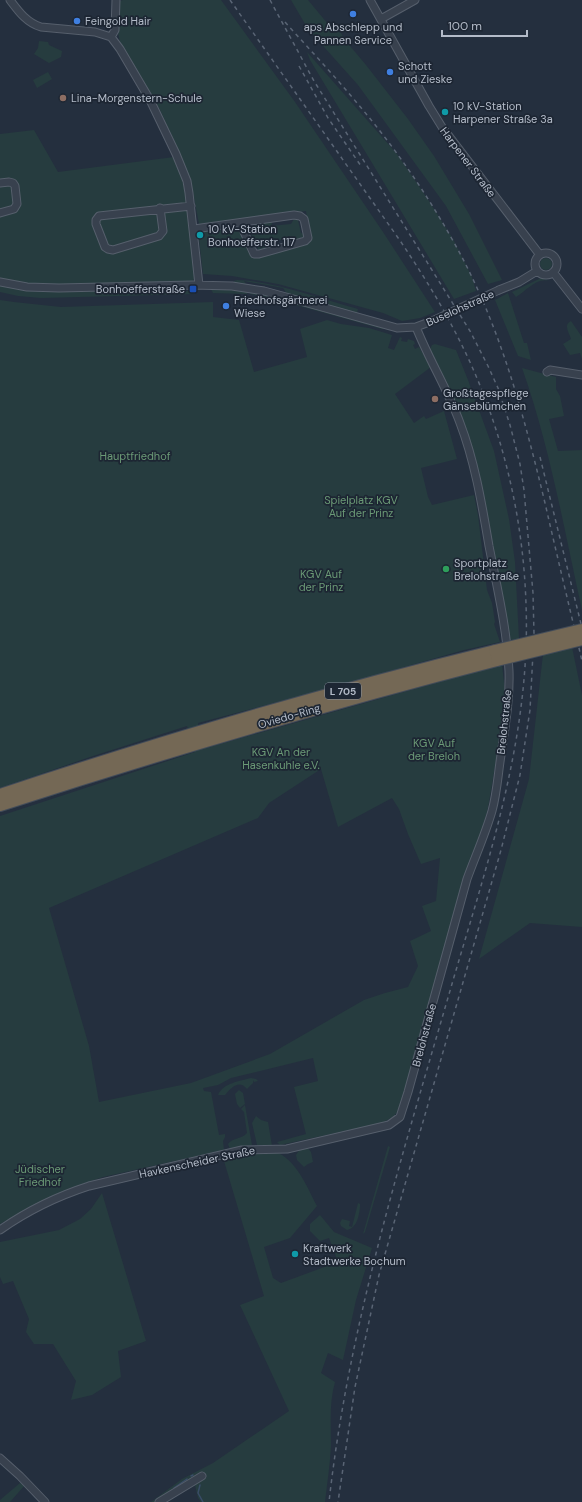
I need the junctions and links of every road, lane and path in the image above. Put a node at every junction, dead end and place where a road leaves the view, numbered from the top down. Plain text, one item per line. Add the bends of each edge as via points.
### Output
1 (10, 0) edge
2 (116, 0) edge
3 (370, 0) edge
4 (415, 0) edge
5 (381, 19) junction
6 (111, 37) junction
7 (0, 183) edge
8 (191, 206) junction
9 (160, 208) junction
10 (0, 213) edge
11 (240, 222) junction
12 (194, 229) junction
13 (540, 255) junction
14 (537, 271) junction
15 (553, 272) junction
16 (0, 282) edge
17 (199, 285) junction
18 (582, 309) edge
19 (416, 327) junction
20 (547, 372) dead end
21 (582, 375) edge
22 (582, 630) edge
23 (582, 639) edge
24 (496, 656) junction
25 (0, 795) edge
26 (0, 804) edge
27 (400, 1117) joint
28 (0, 1230) edge
29 (0, 1458) edge
30 (202, 1476) dead end
31 (45, 1502) edge
32 (159, 1502) edge

1 - 6 street via 34,25 94,32
2 - 6 street via 115,30
3 - 5 street, Harpener Straße
4 - 5 street
5 - 13 street, Harpener Straße via 442,127
6 - 8 street via 136,74 166,130 187,181
7 - 10 street via 13,183 17,204 16,207
8 - 9 street
8 - 12 street
9 - 9 street via 99,216 96,224 105,247 113,250 159,236 163,231
11 - 11 street via 254,254 305,241 308,238 305,222 300,216
11 - 12 street
12 - 17 street
13 - 14 street via 535,261
13 - 15 street via 553,256 556,266
14 - 15 street via 545,275
14 - 19 street, Buselohstraße, bridge via 519,282
15 - 18 street
16 - 17 street, Buselohstraße via 27,287 59,288
17 - 19 street, Buselohstraße via 232,286 264,291 397,328
19 - 27 street, Brelohstraße via 461,423 471,457 503,622 509,691 492,809 467,879
20 - 21 street via 550,370
22 - 24 highway, Oviedo-Ring / L 705, bridge
23 - 24 highway, Oviedo-Ring / L 705, bridge
24 - 25 highway, Oviedo-Ring / L 705 via 423,670 251,717
24 - 26 highway, Oviedo-Ring / L 705 via 250,727
27 - 28 street, Havkenscheider Straße via 389,1125 292,1148 242,1150 71,1191
29 - 31 street
30 - 32 street

